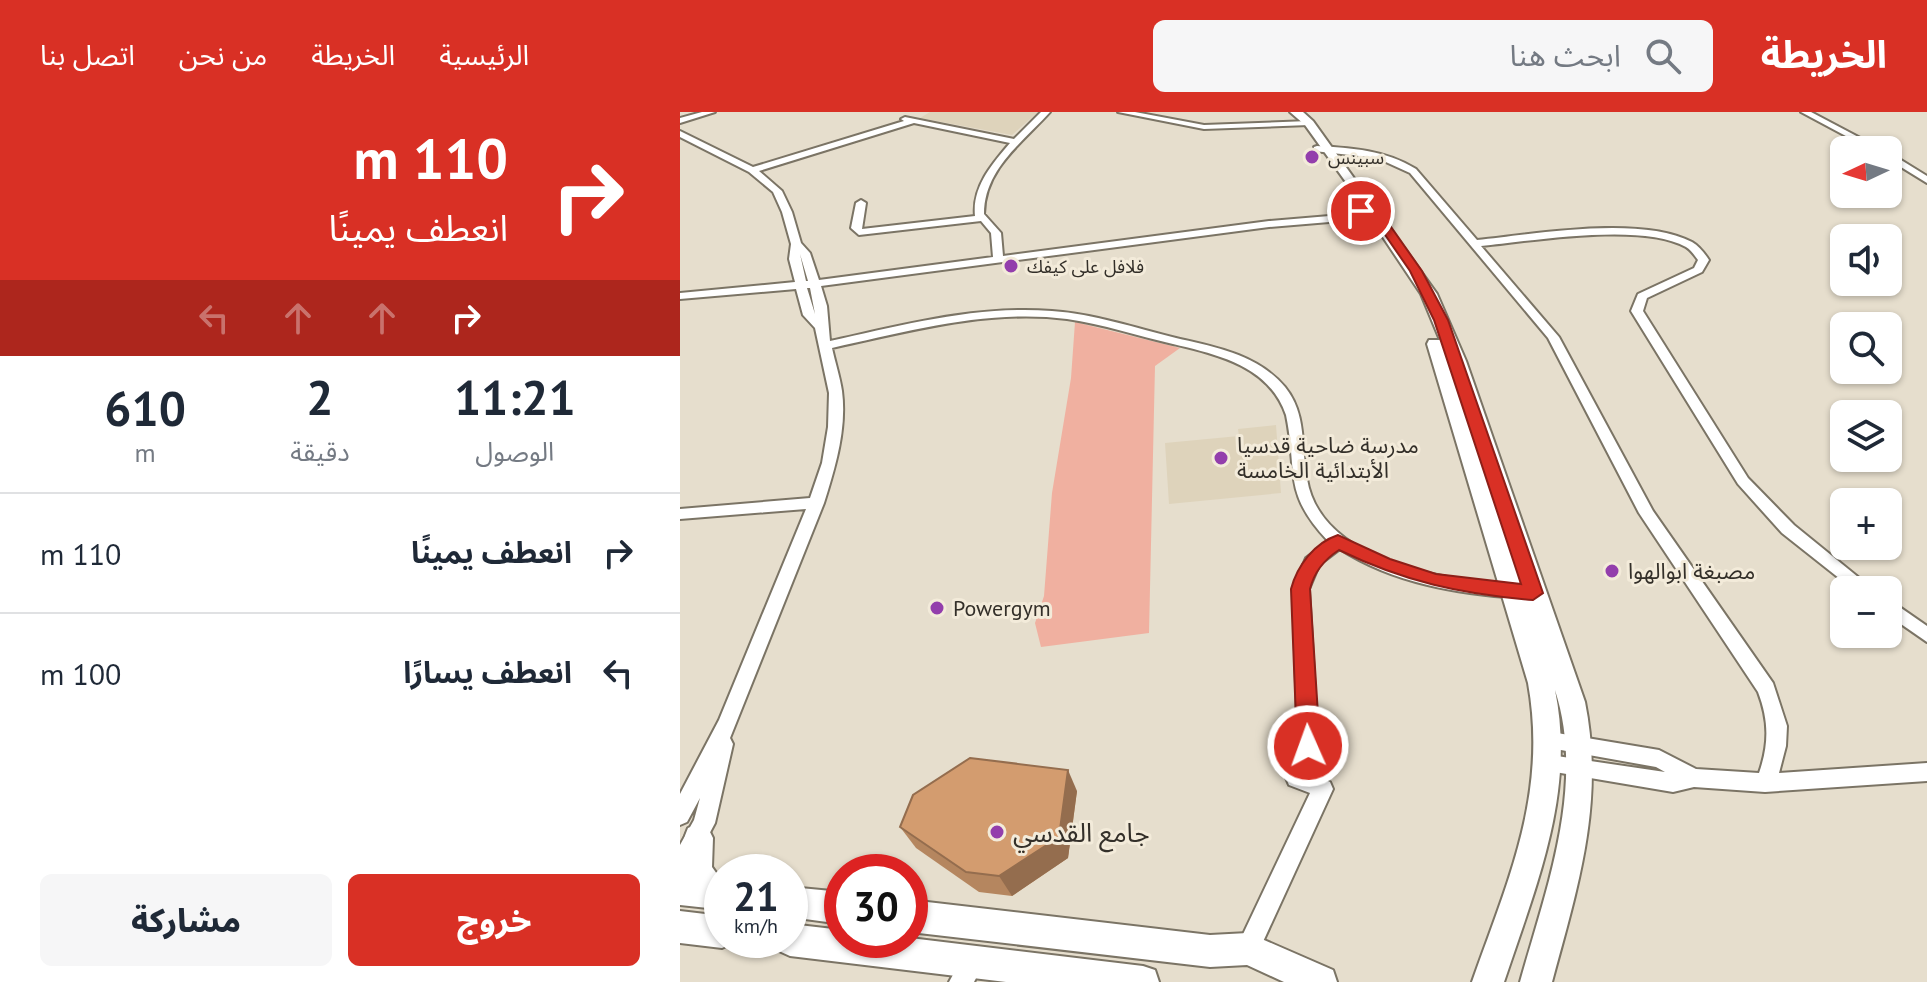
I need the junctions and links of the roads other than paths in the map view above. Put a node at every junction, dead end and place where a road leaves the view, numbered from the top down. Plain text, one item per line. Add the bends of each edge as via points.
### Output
1 (711, 112) edge
2 (904, 112) edge
3 (1046, 112) edge
4 (1122, 112) edge
5 (1805, 112) edge
6 (1298, 118) edge
7 (680, 121) edge
8 (913, 121) junction
9 (682, 132) edge
10 (1852, 136) edge
11 (1017, 142) junction
12 (1323, 149) junction
13 (1902, 164) edge
14 (752, 170) junction
15 (1927, 180) edge
16 (861, 203) dead end
17 (1369, 213) junction
18 (983, 218) junction
19 (1475, 243) junction
20 (998, 258) junction
21 (807, 281) junction
22 (680, 296) edge
23 (825, 346) junction
24 (816, 503) junction
25 (680, 514) edge
26 (1338, 542) junction
27 (1848, 576) edge
28 (1522, 592) junction
29 (1902, 616) edge
30 (1927, 635) edge
31 (728, 723) junction
32 (1551, 741) junction
33 (1581, 745) junction
34 (1550, 764) junction
35 (1581, 768) junction
36 (1927, 772) edge
37 (1694, 778) junction
38 (1765, 783) junction
39 (689, 826) edge
40 (680, 866) edge
41 (704, 892) edge
42 (928, 918) edge
43 (680, 927) edge
44 (704, 930) edge
45 (1248, 949) junction
46 (928, 956) edge
47 (967, 972) edge
48 (1143, 982) edge
49 (1321, 982) edge
50 (1488, 982) edge
51 (1536, 982) edge

1 - 7 street
2 - 8 street via 903,118
3 - 11 street
4 - 6 street via 1204,127
5 - 10 street
6 - 12 main road
8 - 11 street
8 - 14 street
9 - 14 street
11 - 18 street via 979,195
12 - 17 main road
12 - 19 street via 1404,164
13 - 15 street
14 - 21 street via 783,201 796,244 794,259
16 - 18 street via 856,228 863,232
17 - 20 street
17 - 28 main road via 1427,320
18 - 20 street via 997,229
19 - 27 street via 1644,231 1679,238 1697,248 1703,265 1642,296 1637,311 1756,497
19 - 38 street via 1553,337 1647,513 1766,689 1779,730 1778,750
20 - 21 street
21 - 22 street
21 - 23 street via 809,315 821,327
23 - 24 street via 836,393 835,427
23 - 26 street via 963,317 1024,313 1080,318 1235,357 1283,393 1292,410 1302,492
24 - 25 street
24 - 31 street
26 - 28 street via 1412,574
26 - 45 street via 1312,562 1301,589 1308,746 1296,778 1323,789
28 - 32 main road
28 - 33 main road via 1572,702
29 - 30 street
31 - 39 street
31 - 39 street via 709,808
32 - 33 street
32 - 34 main road
33 - 35 main road
33 - 37 street via 1659,759
34 - 35 street
34 - 50 main road via 1527,862
35 - 37 street via 1662,783
35 - 51 main road via 1570,850
36 - 38 street
37 - 38 street
39 - 40 street
39 - 41 main road
42 - 45 main road via 1210,951
43 - 44 main road
45 - 49 main road
46 - 47 main road
47 - 48 main road

